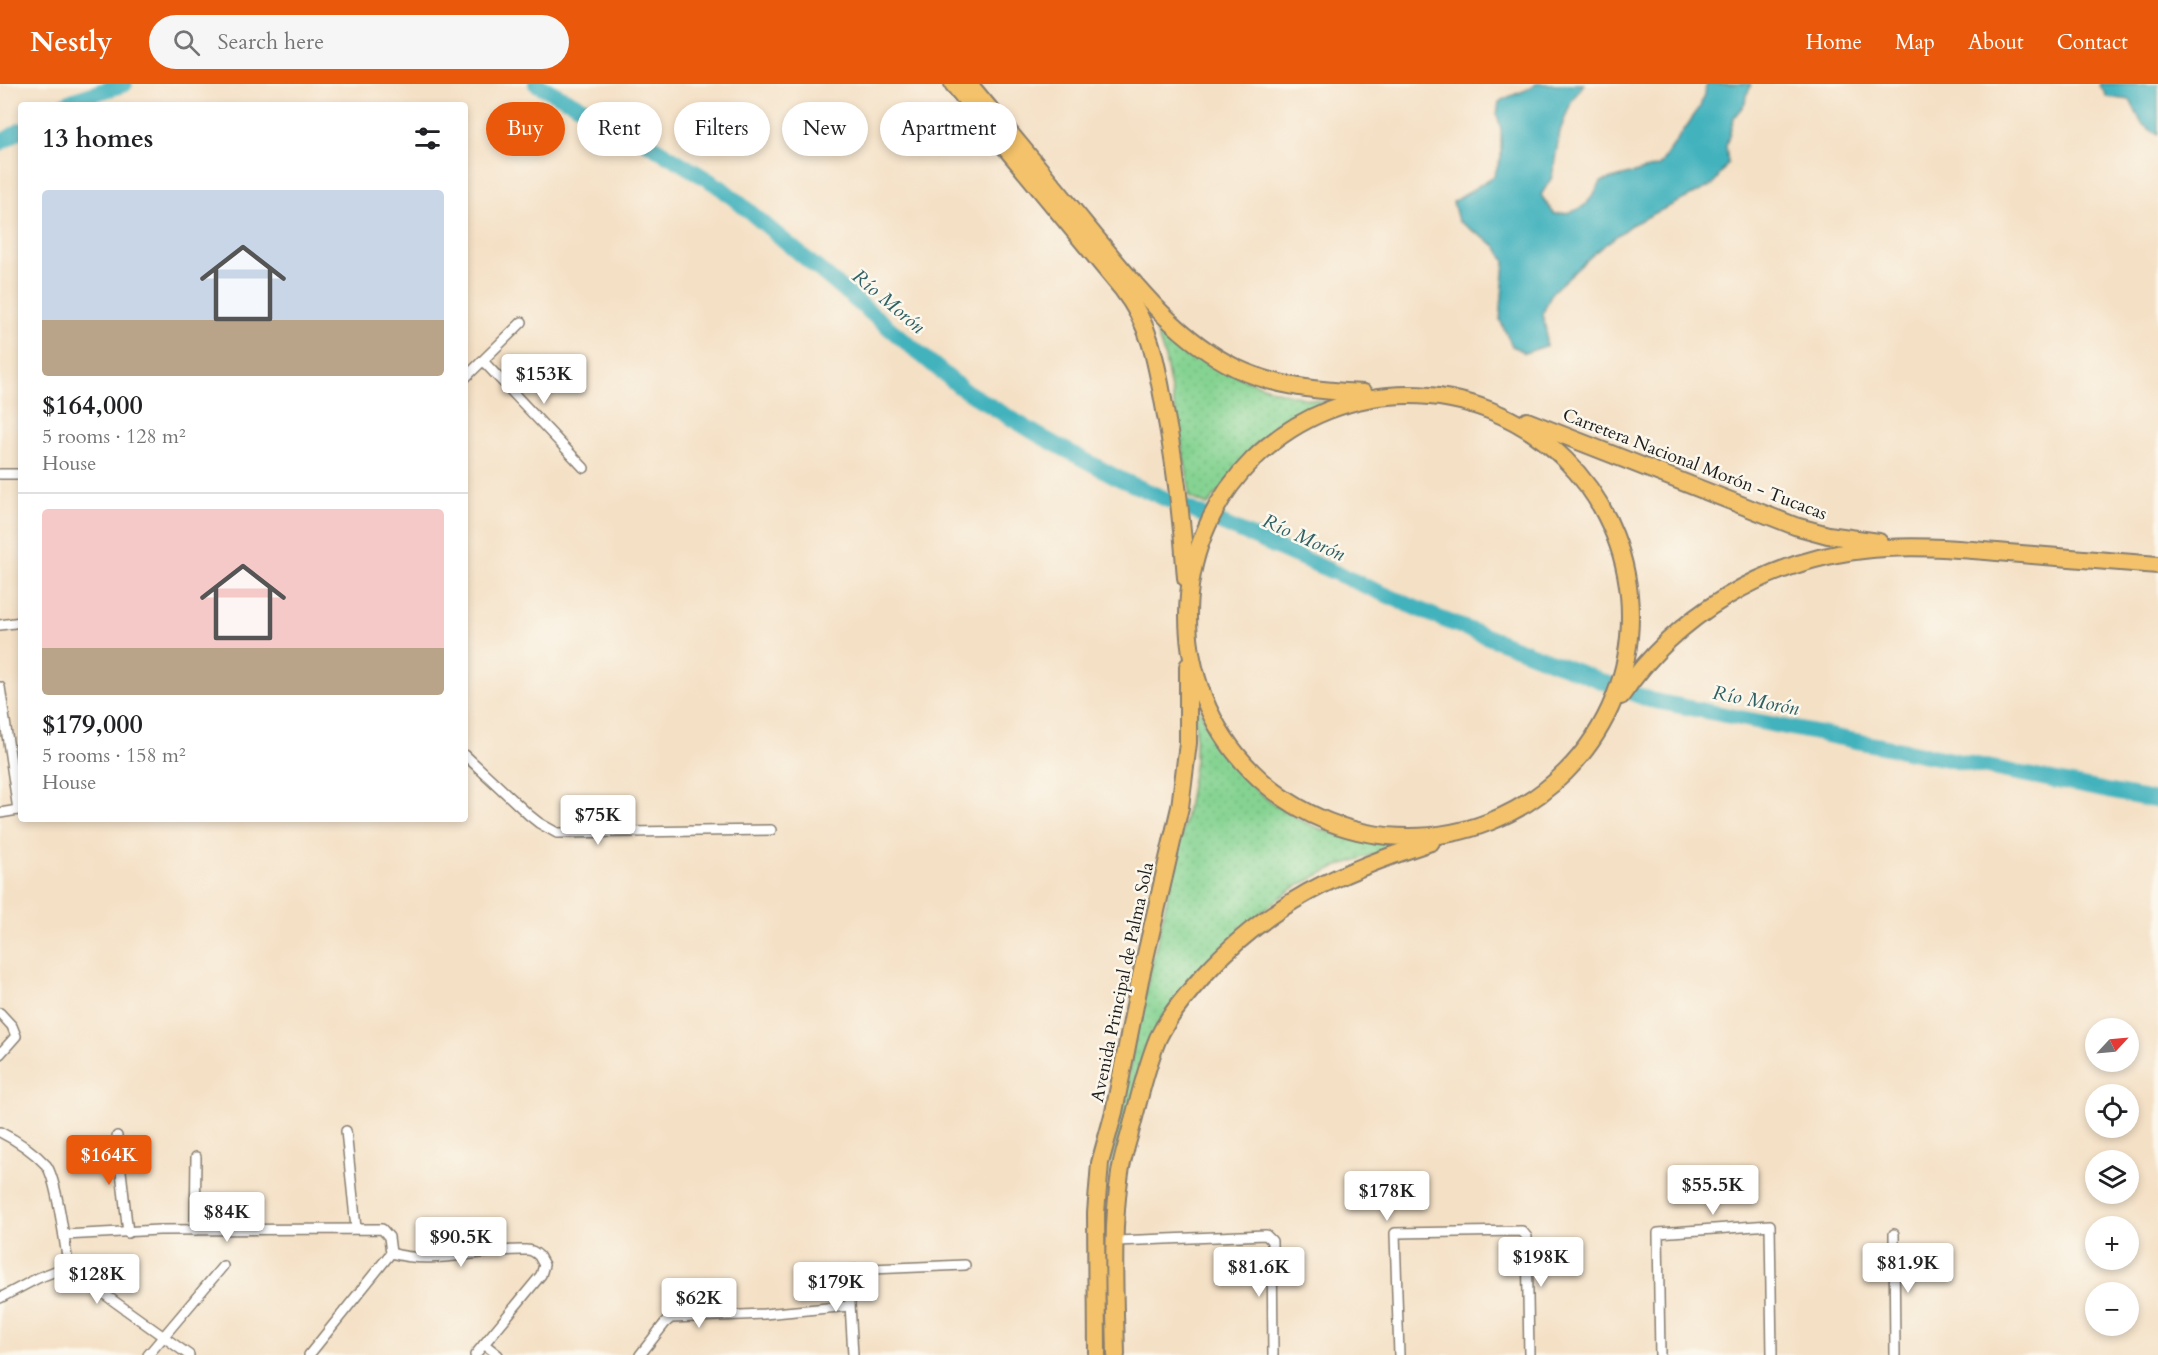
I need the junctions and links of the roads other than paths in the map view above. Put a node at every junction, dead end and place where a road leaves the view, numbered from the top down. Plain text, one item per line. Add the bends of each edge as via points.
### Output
1 (953, 84) edge
2 (969, 84) edge
3 (522, 322) dead end
4 (483, 361) junction
5 (468, 375) edge
6 (1399, 394) junction
7 (1486, 408) junction
8 (584, 468) dead end
9 (0, 474) edge
10 (18, 474) edge
11 (1929, 548) junction
12 (2158, 565) edge
13 (1188, 616) junction
14 (18, 622) edge
15 (0, 625) edge
16 (1627, 679) junction
17 (0, 687) edge
18 (468, 758) edge
19 (0, 813) edge
20 (1472, 829) junction
21 (771, 830) dead end
22 (0, 1013) edge
23 (0, 1054) edge
24 (346, 1131) dead end
25 (0, 1132) edge
26 (117, 1136) dead end
27 (196, 1157) dead end
28 (356, 1228) junction
29 (195, 1230) junction
30 (128, 1233) junction
31 (1893, 1234) dead end
32 (64, 1236) junction
33 (1116, 1241) junction
34 (391, 1253) junction
35 (965, 1265) dead end
36 (224, 1266) dead end
37 (69, 1271) junction
38 (0, 1298) edge
39 (849, 1306) junction
40 (164, 1335) junction
41 (484, 1344) junction
42 (148, 1355) edge
43 (189, 1355) edge
44 (309, 1355) edge
45 (476, 1355) edge
46 (498, 1355) edge
47 (640, 1355) edge
48 (852, 1355) edge
49 (1097, 1355) edge
50 (1116, 1355) edge
51 (1273, 1355) edge
52 (1399, 1355) edge
53 (1529, 1355) edge
54 (1660, 1355) edge
55 (1772, 1355) edge
56 (1895, 1355) edge

1 - 13 highway via 1136,306 1145,324 1174,455
2 - 6 highway via 1133,282 1201,347 1236,368 1271,381 1313,390
3 - 4 street
4 - 5 street
4 - 8 street
6 - 7 highway via 1452,398
6 - 13 highway via 1346,403 1298,424 1255,456 1214,511 1191,581
7 - 11 highway, Carretera Nacional Morón - Tucacas via 1795,526 1828,535
7 - 16 highway via 1548,444 1579,475 1604,512 1618,545 1629,598
9 - 10 street
11 - 12 highway, Carretera Nacional Morón - Tucacas
11 - 16 highway, Carretera Nacional Morón - Tucacas via 1851,552 1808,561 1758,580 1724,597 1682,627
13 - 20 highway via 1193,661 1207,703 1234,750 1271,788 1316,816 1367,833 1402,838
13 - 49 highway, Avenida Principal de Palma Sola via 1188,742 1180,807 1100,1163 1096,1213
14 - 15 street
16 - 20 highway via 1587,749 1550,788 1513,812
17 - 19 street via 18,810
18 - 21 street via 538,824 557,833
20 - 33 highway via 1353,870 1302,894 1249,930 1198,982 1159,1037 1143,1084 1120,1173
22 - 23 street via 16,1034
24 - 28 street
25 - 32 street via 49,1170
26 - 30 street
27 - 29 street
28 - 29 street
28 - 34 street via 384,1231
29 - 30 street
30 - 32 street
31 - 56 street
32 - 37 street
33 - 50 highway
33 - 51 street via 1266,1235 1272,1241
34 - 41 street via 443,1256 526,1250 539,1256 544,1265 542,1275
34 - 44 street
35 - 39 street via 848,1270
36 - 40 street
37 - 38 street via 55,1271
37 - 40 street
39 - 47 street via 671,1318
39 - 48 street
40 - 42 street
40 - 43 street
41 - 45 street
41 - 46 street
52 - 53 street via 1395,1233 1522,1231 1527,1237
54 - 55 street via 1658,1233 1770,1225

